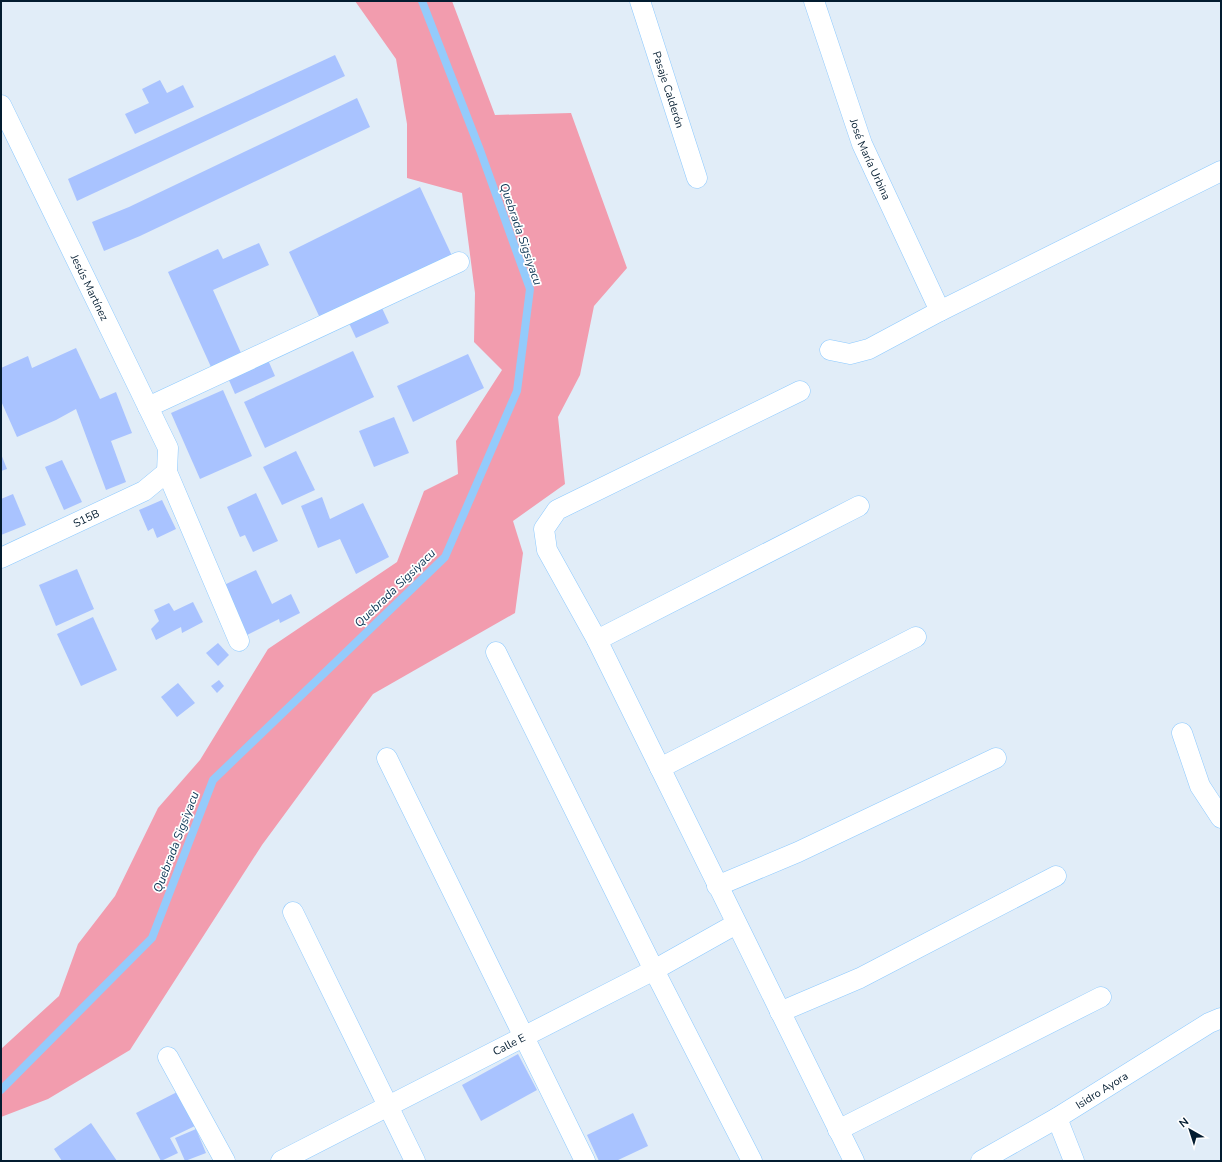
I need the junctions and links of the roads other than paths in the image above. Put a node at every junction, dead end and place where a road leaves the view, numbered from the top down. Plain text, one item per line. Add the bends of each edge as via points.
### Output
1 (640, 1) edge
2 (814, 1) edge
3 (1, 105) edge
4 (7, 134) edge
5 (1221, 171) edge
6 (697, 178) dead end
7 (459, 262) dead end
8 (940, 311) junction
9 (830, 350) dead end
10 (800, 391) dead end
11 (148, 407) junction
12 (167, 472) junction
13 (859, 506) dead end
14 (1, 558) edge
15 (916, 637) dead end
16 (597, 640) junction
17 (239, 641) dead end
18 (496, 652) dead end
19 (1182, 733) dead end
20 (387, 758) dead end
21 (996, 758) dead end
22 (660, 768) junction
23 (1221, 818) edge
24 (1056, 876) dead end
25 (717, 886) junction
26 (293, 912) dead end
27 (736, 924) junction
28 (654, 970) junction
29 (1100, 997) dead end
30 (780, 1012) junction
31 (1221, 1018) edge
32 (523, 1036) junction
33 (168, 1057) dead end
34 (389, 1104) junction
35 (1057, 1118) junction
36 (838, 1130) junction
37 (225, 1161) edge
38 (281, 1161) edge
39 (415, 1161) edge
40 (585, 1161) edge
41 (752, 1161) edge
42 (854, 1161) edge
43 (981, 1161) edge
44 (1074, 1161) edge

1 - 6 street, Pasaje Calderón
2 - 8 street, José María Urbina via 862,144
3 - 4 street, Jesús Martínez
4 - 11 street, Jesús Martínez
5 - 8 street
7 - 11 street
8 - 9 street via 860,352 850,354
10 - 16 street via 557,510 544,529 547,550
11 - 12 street, Jesús Martínez via 168,448
12 - 14 street, S15B via 144,491
12 - 17 street
13 - 16 street
15 - 22 street
16 - 22 street
18 - 28 street
19 - 23 street via 1200,786
20 - 32 street
21 - 25 street via 798,852
22 - 25 street
24 - 30 street via 860,978
25 - 27 street
26 - 34 street
27 - 28 street, Calle E
27 - 30 street
28 - 32 street, Calle E
28 - 41 street
29 - 36 street
30 - 36 street
31 - 35 street, Isidro Ayora
32 - 34 street, Calle E
32 - 40 street
33 - 37 street
34 - 38 street, Calle E
34 - 39 street
35 - 43 street, Isidro Ayora
35 - 44 street
36 - 42 street

